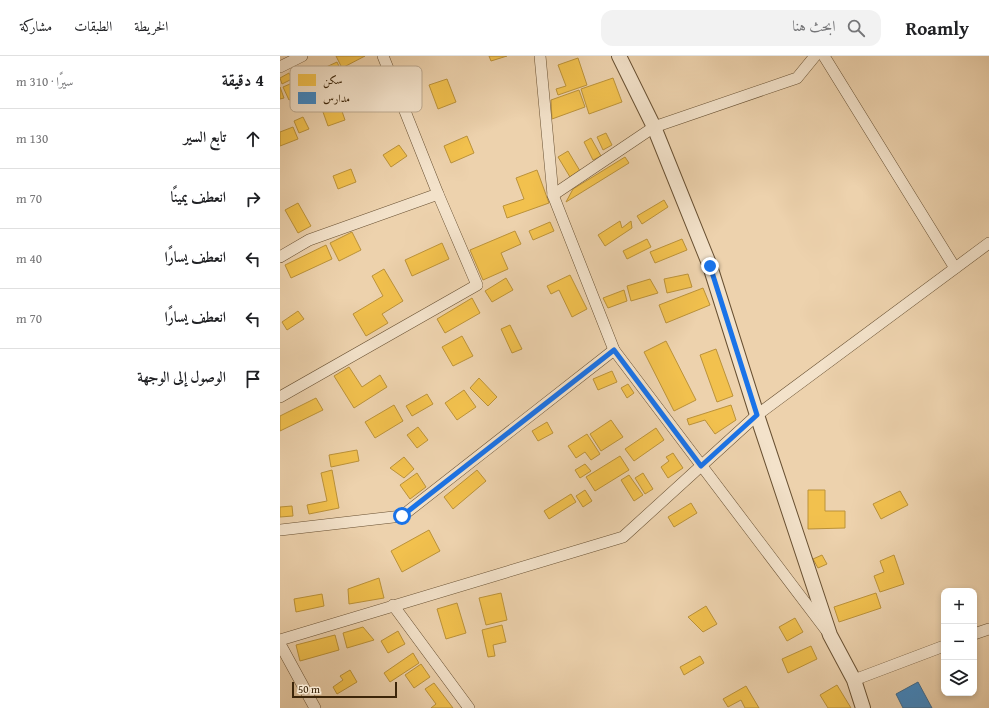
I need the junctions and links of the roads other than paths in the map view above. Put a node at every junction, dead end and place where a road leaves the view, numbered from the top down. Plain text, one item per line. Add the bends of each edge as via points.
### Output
1 (302, 56) edge
2 (383, 56) edge
3 (540, 56) edge
4 (619, 56) edge
5 (815, 56) edge
6 (824, 56) edge
7 (387, 66) edge
8 (280, 67) edge
9 (405, 112) edge
10 (654, 128) junction
11 (438, 194) junction
12 (553, 195) junction
13 (989, 243) edge
14 (280, 257) edge
15 (955, 268) junction
16 (614, 350) junction
17 (280, 397) edge
18 (757, 415) junction
19 (701, 466) junction
20 (280, 530) edge
21 (393, 605) junction
22 (989, 629) edge
23 (977, 633) edge
24 (830, 635) junction
25 (280, 640) edge
26 (280, 644) edge
27 (941, 647) edge
28 (854, 680) junction
29 (315, 708) edge
30 (470, 708) edge
31 (863, 708) edge

1 - 8 street
2 - 7 street
3 - 12 street
4 - 10 street
5 - 10 street via 797,78
6 - 15 street
9 - 11 street
10 - 12 street
10 - 18 street via 710,266
11 - 14 street via 309,240
11 - 17 street via 477,285
12 - 16 street
13 - 15 street
15 - 18 street
16 - 19 street
16 - 20 street via 402,516
18 - 19 street
18 - 24 street
19 - 21 street via 623,537
19 - 24 street
21 - 25 street
21 - 30 street
22 - 23 street
24 - 28 street
26 - 29 street
27 - 28 street
28 - 31 street

